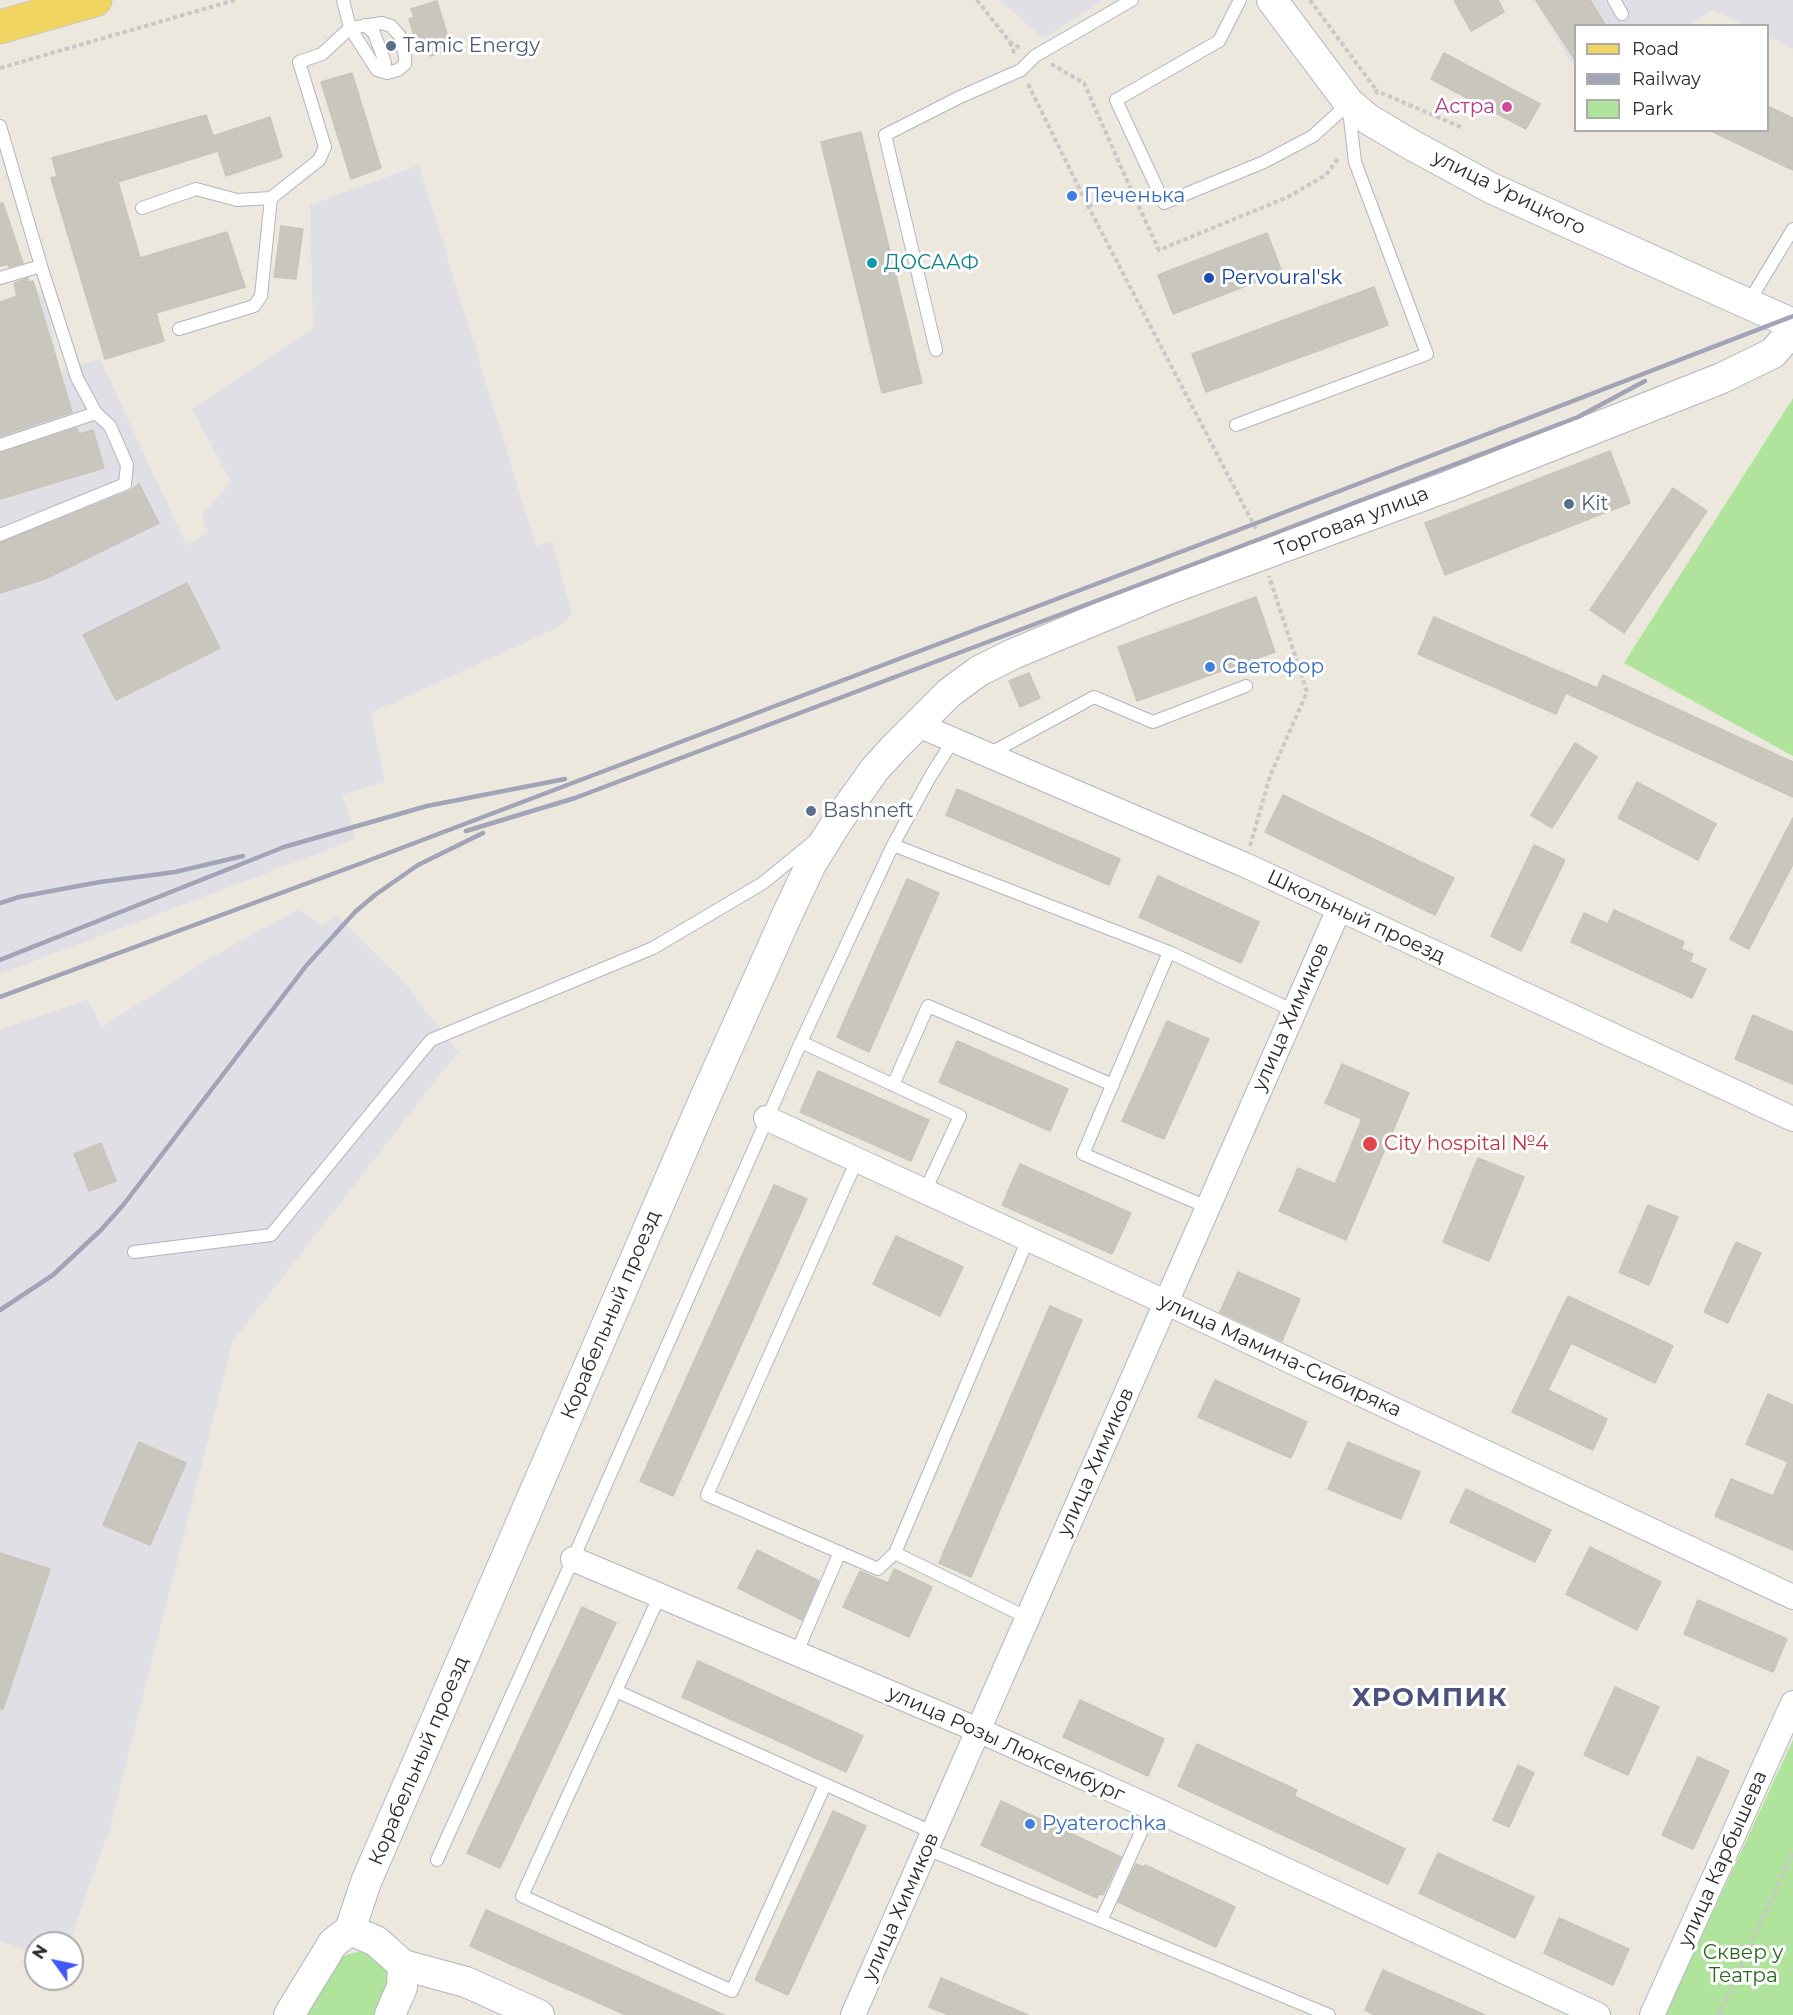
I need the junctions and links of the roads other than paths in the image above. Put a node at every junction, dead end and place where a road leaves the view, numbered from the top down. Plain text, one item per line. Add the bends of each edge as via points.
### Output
1 (95, 0) edge
2 (343, 0) edge
3 (1132, 0) edge
4 (1240, 0) edge
5 (1272, 0) edge
6 (1614, 0) edge
7 (1622, 14) dead end
8 (365, 25) junction
9 (0, 27) edge
10 (350, 28) junction
11 (377, 70) junction
12 (1349, 103) junction
13 (0, 126) edge
14 (271, 198) junction
15 (142, 208) dead end
16 (1793, 230) edge
17 (41, 266) junction
18 (0, 278) edge
19 (1747, 303) junction
20 (1793, 324) edge
21 (179, 329) dead end
22 (1793, 330) edge
23 (936, 350) dead end
24 (96, 413) junction
25 (1236, 425) dead end
26 (0, 445) edge
27 (0, 535) edge
28 (1246, 686) dead end
29 (916, 724) junction
30 (954, 739) junction
31 (989, 754) junction
32 (837, 822) junction
33 (893, 845) junction
34 (1339, 909) junction
35 (1169, 952) junction
36 (1294, 1011) junction
37 (801, 1042) junction
38 (893, 1085) junction
39 (1113, 1085) junction
40 (766, 1118) junction
41 (1793, 1119) edge
42 (857, 1160) junction
43 (925, 1191) junction
44 (1207, 1207) junction
45 (1028, 1239) junction
46 (134, 1252) dead end
47 (1165, 1302) junction
48 (840, 1552) junction
49 (895, 1553) junction
50 (573, 1559) junction
51 (659, 1597) junction
52 (1793, 1597) edge
53 (1028, 1618) junction
54 (796, 1654) junction
55 (616, 1691) junction
56 (1793, 1703) edge
57 (978, 1730) junction
58 (825, 1785) junction
59 (1152, 1808) junction
60 (930, 1841) junction
61 (437, 1860) dead end
62 (1101, 1921) junction
63 (350, 1930) junction
64 (403, 1965) junction
65 (289, 2015) edge
66 (390, 2015) edge
67 (539, 2015) edge
68 (853, 2015) edge
69 (1329, 2015) edge
70 (1598, 2015) edge
71 (1652, 2015) edge

1 - 9 main road
2 - 10 lane
3 - 23 lane via 1035,56 1021,70 885,135
4 - 12 lane via 1219,41 1116,100 1164,203 1264,162 1313,136
5 - 12 street, улица Урицкого
6 - 7 lane
8 - 10 lane
8 - 11 lane via 374,33 384,57 385,64
8 - 11 lane via 382,23 400,36 405,64 387,73
10 - 11 lane
10 - 14 lane via 322,54 299,62 325,147 319,160
12 - 19 street, улица Урицкого via 1368,119 1491,188
12 - 25 lane via 1355,162 1426,354
13 - 17 lane
14 - 15 lane via 237,200 196,189
14 - 21 lane via 261,296 254,306
16 - 19 lane
17 - 18 lane
17 - 24 lane via 77,378
19 - 20 street, улица Урицкого
22 - 29 street, Торговая улица via 1773,353 1722,378 1449,486 1164,591 1013,654 964,682
24 - 26 lane
24 - 27 lane via 110,426 127,465 125,484
28 - 31 lane via 1152,722 1094,697
29 - 30 street, Школьный проезд
29 - 32 street, Корабельный проезд via 875,769
30 - 31 street, Школьный проезд
30 - 33 lane
31 - 34 street, Школьный проезд
32 - 46 lane via 763,883 652,948 431,1040 271,1235
32 - 63 street, Корабельный проезд via 811,864 704,1100 366,1882
33 - 35 lane
33 - 37 lane
34 - 36 street, улица Химиков
34 - 41 street, Школьный проезд
35 - 36 lane
35 - 39 lane
36 - 44 street, улица Химиков
37 - 38 lane
37 - 40 lane
38 - 39 lane via 928,1006
38 - 43 lane via 960,1116
39 - 44 lane via 1083,1154
40 - 42 street, улица Мамина-Сибиряка
40 - 50 lane
42 - 43 street, улица Мамина-Сибиряка
42 - 48 lane via 707,1496
43 - 45 street, улица Мамина-Сибиряка
44 - 47 street, улица Химиков
45 - 47 street, улица Мамина-Сибиряка
45 - 49 lane
47 - 52 street, улица Мамина-Сибиряка
47 - 53 street, улица Химиков
48 - 49 lane via 878,1569
48 - 54 lane
49 - 53 lane
50 - 51 street, улица Розы Люксембург
50 - 61 lane
51 - 54 street, улица Розы Люксембург
51 - 55 lane
53 - 57 street, улица Химиков
54 - 57 street, улица Розы Люксембург
55 - 58 lane
55 - 58 lane via 522,1896 732,1991
56 - 71 street, улица Карбышева
57 - 59 street, улица Розы Люксембург
57 - 60 street, улица Химиков
58 - 60 lane
59 - 62 lane
59 - 70 street, улица Розы Люксембург
60 - 62 lane
60 - 68 street, улица Химиков
62 - 69 lane
63 - 64 street via 376,1941
63 - 65 street via 333,1943
64 - 66 street via 402,1987
64 - 67 street via 466,1982

